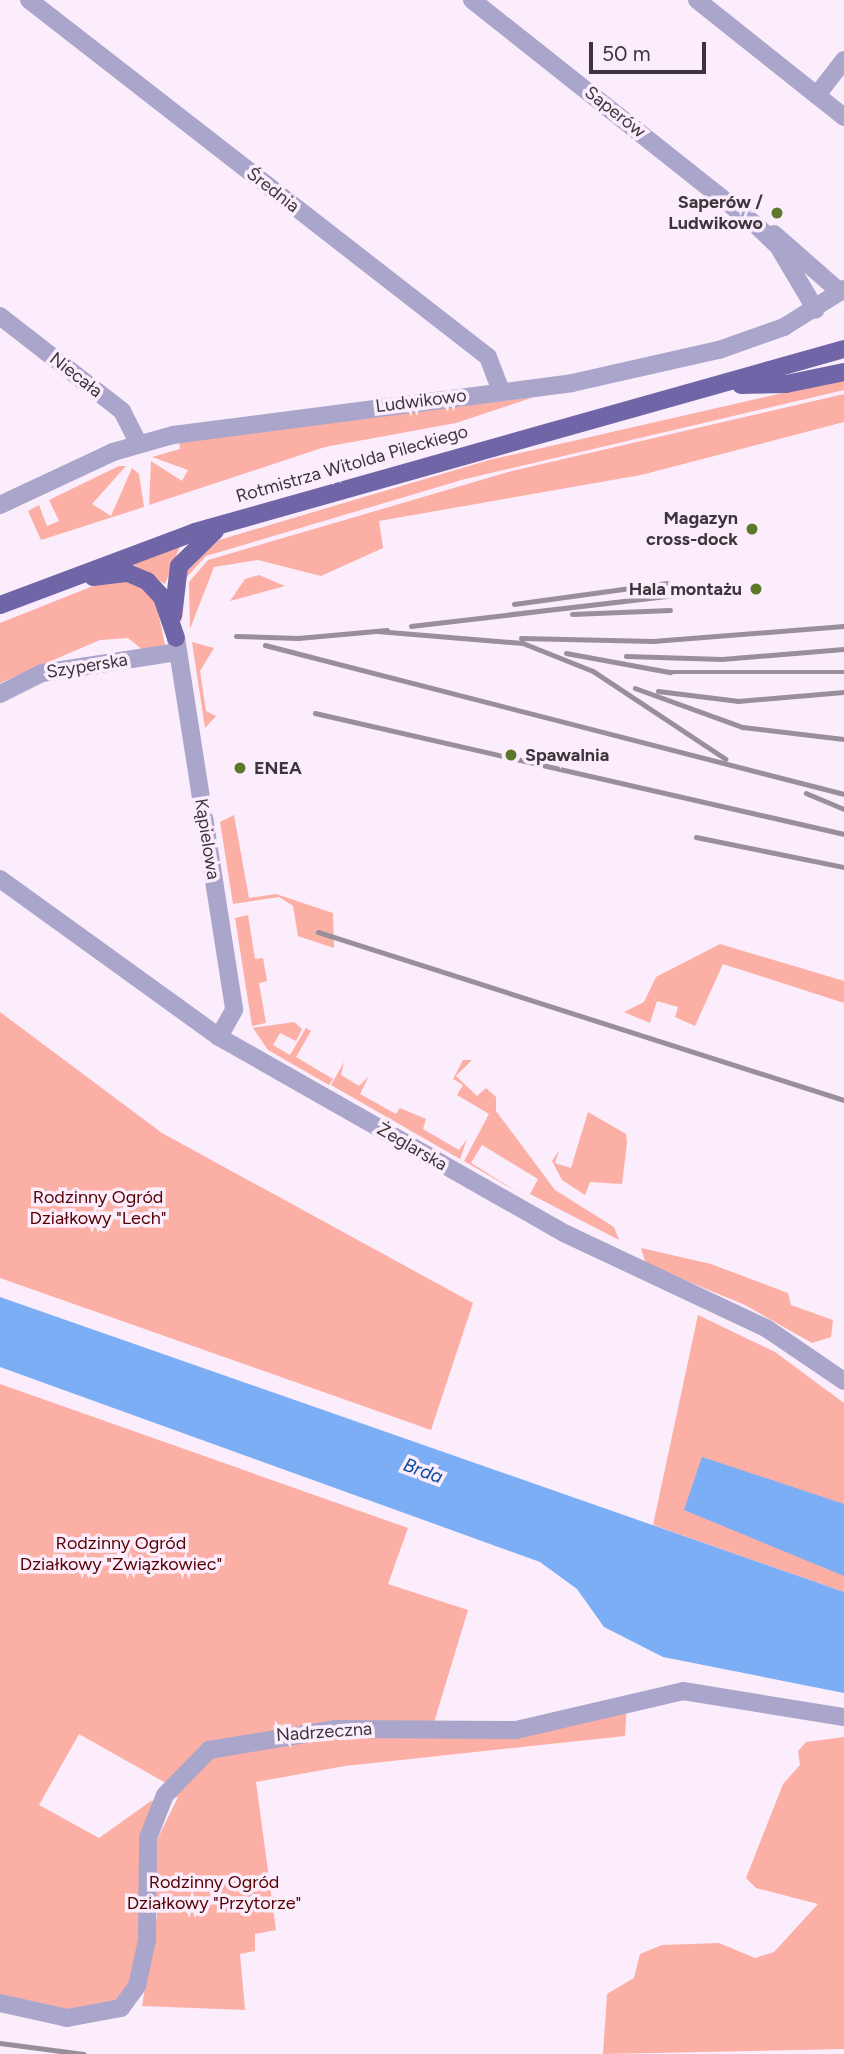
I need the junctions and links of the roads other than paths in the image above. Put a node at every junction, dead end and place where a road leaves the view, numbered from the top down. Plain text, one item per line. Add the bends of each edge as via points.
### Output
1 (29, 0) edge
2 (472, 0) edge
3 (697, 0) edge
4 (844, 60) edge
5 (817, 95) junction
6 (844, 117) edge
7 (757, 226) junction
8 (842, 290) edge
9 (816, 310) junction
10 (0, 316) edge
11 (844, 349) edge
12 (844, 372) edge
13 (723, 386) junction
14 (501, 391) junction
15 (139, 444) junction
16 (0, 505) edge
17 (239, 518) junction
18 (42, 589) junction
19 (0, 605) edge
20 (176, 638) junction
21 (0, 694) edge
22 (0, 879) edge
23 (219, 1037) junction
24 (844, 1381) edge
25 (844, 1717) edge
26 (0, 2003) edge

1 - 14 street, Średnia via 488,357
2 - 7 street, Saperów
3 - 5 street
4 - 5 street
5 - 6 street
7 - 8 street, Saperów via 786,240
7 - 9 street, Saperów via 778,246
8 - 9 street, Ludwikowo
9 - 14 street, Ludwikowo via 719,350
10 - 15 street, Niecała via 122,411
11 - 13 main road, Rotmistrza Witolda Pileckiego
12 - 13 main road, Rotmistrza Witolda Pileckiego via 786,384
13 - 17 main road, Rotmistrza Witolda Pileckiego
14 - 15 street, Ludwikowo via 212,427
15 - 16 street, Ludwikowo
17 - 18 main road, Rotmistrza Witolda Pileckiego
17 - 20 main road via 182,560 174,580
18 - 19 main road, Rotmistrza Witolda Pileckiego
18 - 20 main road via 116,573 138,576 156,589
20 - 21 street, Szyperska via 42,673
20 - 23 street, Kąpielowa via 234,1010
22 - 23 street, Żeglarska
23 - 24 street, Żeglarska via 566,1234 785,1339
25 - 26 street, Nadrzeczna via 683,1691 516,1730 336,1729 209,1751 165,1795 148,1838 147,1941 138,1986 121,2008 67,2018

